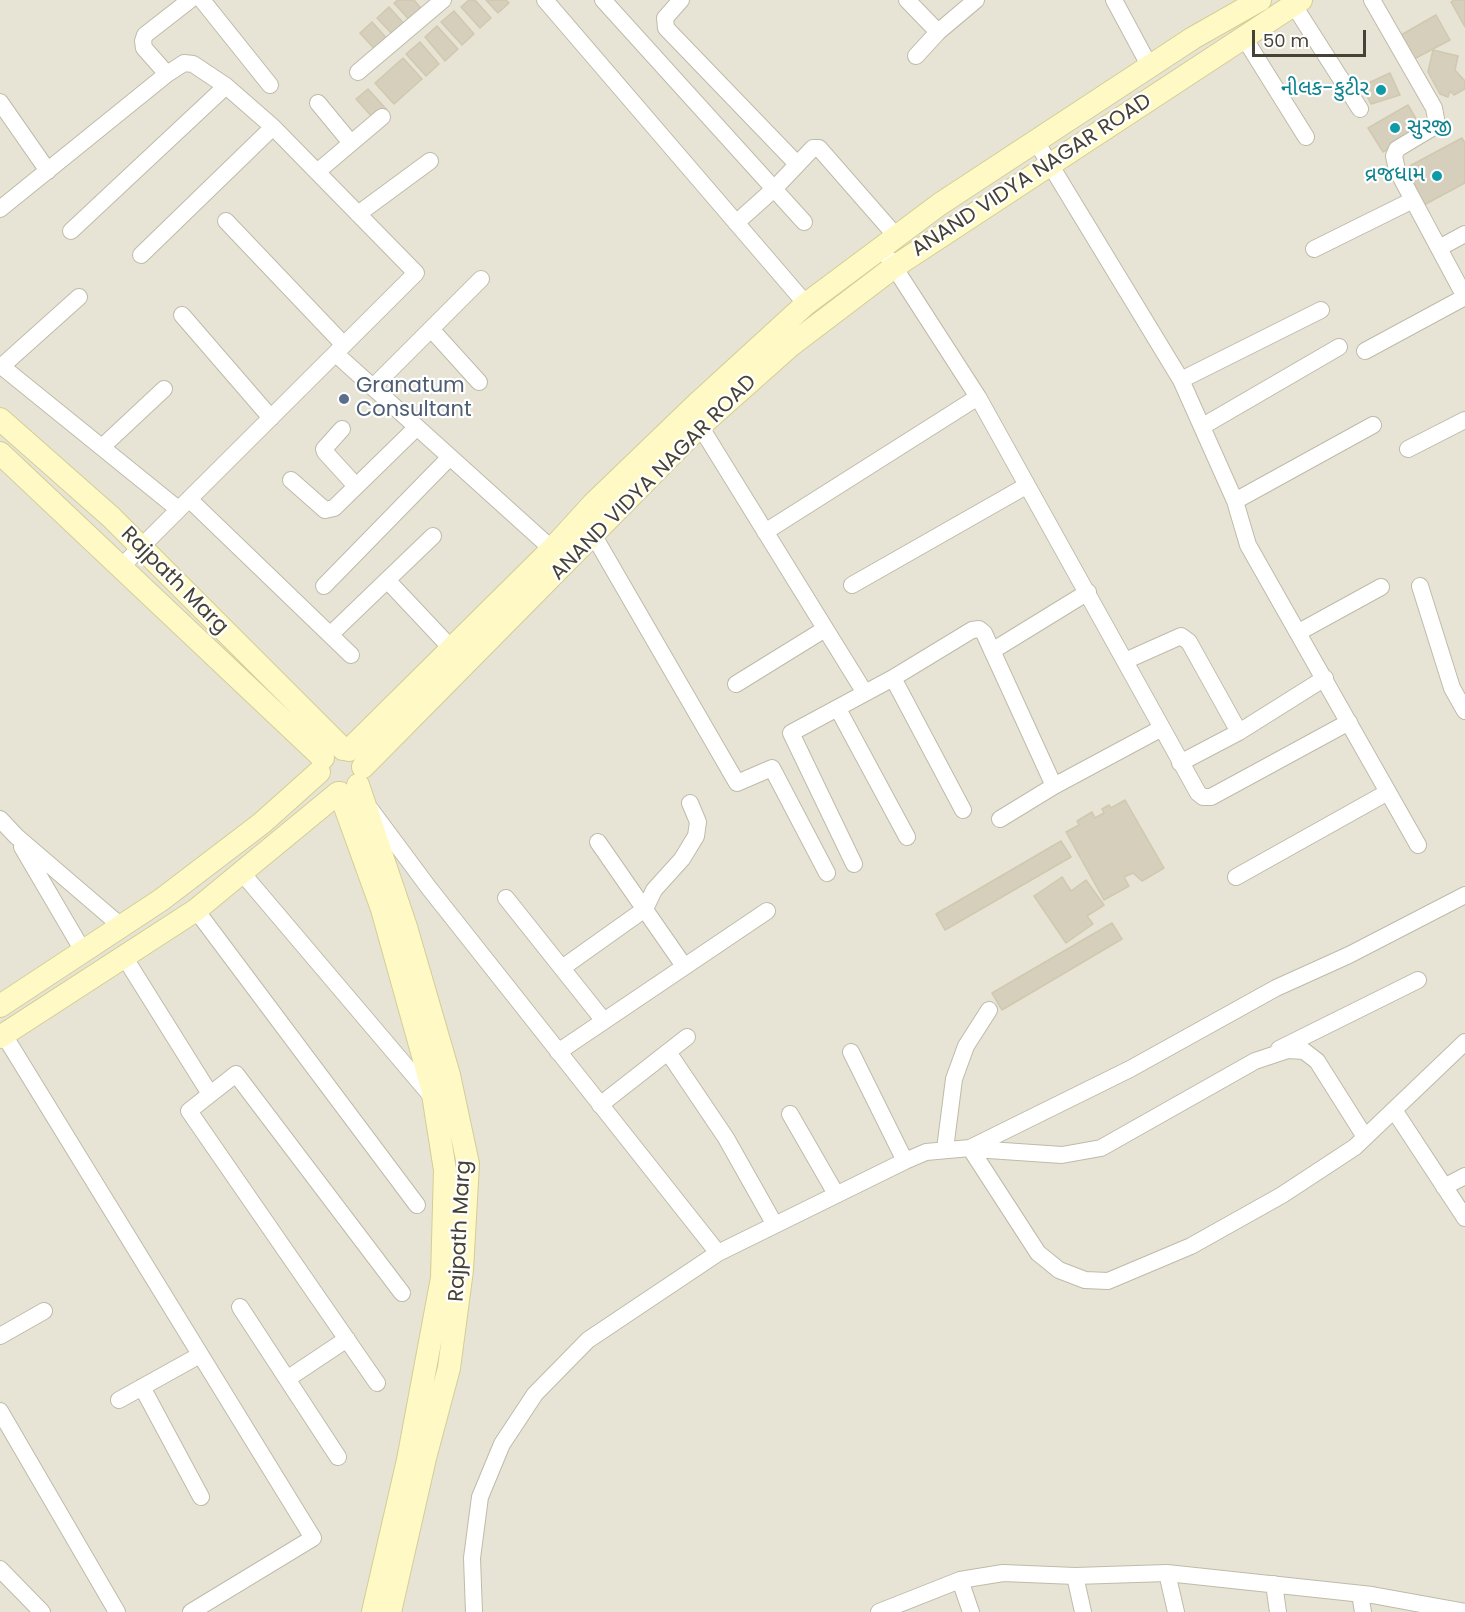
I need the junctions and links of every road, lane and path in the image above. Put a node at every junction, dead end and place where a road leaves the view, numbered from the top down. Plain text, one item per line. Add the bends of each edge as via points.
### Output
1 (190, 0) edge
2 (202, 0) edge
3 (443, 0) edge
4 (545, 0) edge
5 (603, 0) edge
6 (681, 0) edge
7 (907, 0) edge
8 (976, 0) edge
9 (1114, 0) edge
10 (1260, 0) edge
11 (1372, 0) edge
12 (1297, 2) edge
13 (938, 32) junction
14 (1243, 36) junction
15 (916, 56) dead end
16 (1150, 67) junction
17 (358, 72) dead end
18 (167, 74) junction
19 (270, 85) dead end
20 (226, 86) junction
21 (0, 102) edge
22 (318, 103) dead end
23 (1360, 109) dead end
24 (382, 117) dead end
25 (273, 128) junction
26 (1306, 137) dead end
27 (351, 143) junction
28 (1037, 143) junction
29 (430, 161) dead end
30 (797, 164) junction
31 (1051, 165) junction
32 (48, 171) junction
33 (317, 172) junction
34 (774, 189) junction
35 (1413, 200) junction
36 (0, 209) edge
37 (358, 214) junction
38 (226, 222) dead end
39 (804, 222) dead end
40 (736, 223) junction
41 (71, 231) dead end
42 (1465, 234) edge
43 (889, 242) junction
44 (1439, 248) junction
45 (1314, 249) dead end
46 (141, 255) dead end
47 (894, 267) junction
48 (481, 279) dead end
49 (79, 297) dead end
50 (1465, 297) edge
51 (806, 304) junction
52 (1321, 310) dead end
53 (182, 315) dead end
54 (431, 329) junction
55 (1339, 347) dead end
56 (340, 350) junction
57 (1365, 351) dead end
58 (1, 365) edge
59 (1181, 380) junction
60 (479, 382) dead end
61 (373, 387) junction
62 (164, 389) dead end
63 (978, 397) junction
64 (271, 418) junction
65 (0, 419) edge
66 (1465, 420) edge
67 (1373, 425) dead end
68 (700, 426) junction
69 (1203, 426) junction
70 (417, 427) junction
71 (342, 429) dead end
72 (102, 447) junction
73 (1408, 449) dead end
74 (0, 453) edge
75 (450, 457) junction
76 (291, 480) dead end
77 (356, 486) junction
78 (1026, 486) junction
79 (1235, 501) junction
80 (184, 504) junction
81 (765, 532) junction
82 (434, 536) dead end
83 (594, 536) junction
84 (139, 548) junction
85 (552, 549) junction
86 (121, 567) junction
87 (387, 580) junction
88 (852, 585) dead end
89 (324, 586) dead end
90 (1381, 586) dead end
91 (1420, 586) dead end
92 (1088, 592) junction
93 (825, 629) junction
94 (1299, 632) junction
95 (331, 634) junction
96 (451, 648) junction
97 (992, 651) junction
98 (351, 655) dead end
99 (1125, 661) junction
100 (893, 678) junction
101 (1325, 678) junction
102 (736, 684) dead end
103 (865, 693) junction
104 (838, 710) junction
105 (1465, 711) edge
106 (1349, 722) junction
107 (1162, 728) junction
108 (1239, 732) junction
109 (1180, 763) junction
110 (344, 774) junction
111 (1054, 786) junction
112 (1388, 792) junction
113 (690, 803) dead end
114 (963, 810) dead end
115 (0, 819) edge
116 (1000, 819) dead end
117 (16, 836) junction
118 (907, 837) dead end
119 (598, 842) dead end
120 (1418, 845) dead end
121 (854, 864) dead end
122 (827, 873) dead end
123 (243, 874) junction
124 (1236, 877) dead end
125 (1465, 895) edge
126 (506, 898) dead end
127 (645, 909) junction
128 (196, 910) junction
129 (767, 911) dead end
130 (121, 926) junction
131 (83, 951) junction
132 (125, 958) junction
133 (684, 966) junction
134 (562, 968) junction
135 (1418, 980) dead end
136 (0, 1006) edge
137 (989, 1010) dead end
138 (604, 1021) junction
139 (2, 1036) edge
140 (687, 1037) dead end
141 (1465, 1042) edge
142 (558, 1052) junction
143 (668, 1052) junction
144 (851, 1052) dead end
145 (1255, 1060) junction
146 (210, 1094) junction
147 (434, 1099) junction
148 (600, 1105) junction
149 (1394, 1110) junction
150 (790, 1114) dead end
151 (1365, 1137) junction
152 (970, 1148) junction
153 (945, 1149) junction
154 (905, 1161) junction
155 (1465, 1176) edge
156 (1444, 1187) junction
157 (836, 1194) junction
158 (417, 1205) dead end
159 (1465, 1218) edge
160 (775, 1224) junction
161 (718, 1253) junction
162 (402, 1293) dead end
163 (240, 1307) dead end
164 (44, 1311) dead end
165 (0, 1336) edge
166 (347, 1339) junction
167 (200, 1355) junction
168 (287, 1379) junction
169 (377, 1383) dead end
170 (142, 1387) junction
171 (119, 1400) dead end
172 (0, 1411) edge
173 (6, 1435) edge
174 (338, 1457) dead end
175 (201, 1497) dead end
176 (0, 1569) edge
177 (1167, 1573) junction
178 (1075, 1576) junction
179 (960, 1580) junction
180 (1274, 1584) junction
181 (1360, 1594) junction
182 (215, 1606) edge
183 (1432, 1609) edge
184 (42, 1612) edge
185 (117, 1612) edge
186 (191, 1612) edge
187 (373, 1612) edge
188 (390, 1612) edge
189 (474, 1612) edge
190 (879, 1612) edge
191 (971, 1612) edge
192 (1083, 1612) edge
193 (1176, 1612) edge
194 (1278, 1612) edge
195 (1363, 1612) edge
196 (1465, 1612) edge

1 - 18 street via 145,35 143,41 144,48
2 - 19 street
3 - 17 street
4 - 40 street
5 - 34 street
6 - 30 street via 665,18 666,28
7 - 13 street
8 - 13 street
9 - 16 street
10 - 16 main road, ANAND VIDYA NAGAR ROAD
11 - 35 street via 1437,119 1432,128 1397,150 1394,156
12 - 14 main road, ANAND VIDYA NAGAR ROAD
12 - 23 street
13 - 15 street
14 - 26 street
14 - 31 main road, ANAND VIDYA NAGAR ROAD
16 - 28 main road, ANAND VIDYA NAGAR ROAD
18 - 20 street via 184,63 193,64
18 - 32 street
20 - 25 street
20 - 41 street
21 - 32 street
22 - 27 street
24 - 27 street
25 - 33 street
25 - 46 street
27 - 33 street
28 - 31 street
28 - 43 main road, ANAND VIDYA NAGAR ROAD via 940,204
29 - 37 street
30 - 34 street
30 - 43 street via 813,148 824,150
31 - 47 main road, ANAND VIDYA NAGAR ROAD
31 - 59 street
32 - 36 street
33 - 37 street
34 - 39 street
34 - 40 street
35 - 44 street
35 - 45 street
37 - 56 street via 416,273
38 - 56 street
40 - 51 street
42 - 44 street
43 - 47 street
43 - 51 main road, ANAND VIDYA NAGAR ROAD
44 - 50 street
47 - 63 street
47 - 68 main road, ANAND VIDYA NAGAR ROAD via 790,346
48 - 54 street
49 - 58 street
50 - 57 street
51 - 85 main road, ANAND VIDYA NAGAR ROAD via 700,400
52 - 59 street
53 - 64 street
54 - 60 street
54 - 61 street
55 - 69 street
56 - 61 street
56 - 64 street
58 - 72 street
59 - 69 street
61 - 70 street
62 - 72 street
63 - 78 street
63 - 81 street
64 - 80 street
65 - 84 main road, Rajpath Marg via 111,517
66 - 73 street
67 - 79 street
68 - 81 street
68 - 83 main road, ANAND VIDYA NAGAR ROAD
69 - 79 street
70 - 75 street
70 - 77 street
71 - 77 street via 324,449
72 - 80 street
74 - 86 main road, Rajpath Marg
75 - 85 street
75 - 89 street
76 - 77 street via 325,510 334,508
78 - 88 street
78 - 92 street
79 - 94 street via 1248,545
80 - 84 street
80 - 95 street
81 - 93 street
82 - 87 street
83 - 110 main road, ANAND VIDYA NAGAR ROAD
83 - 122 street via 737,783 772,768
84 - 86 street
84 - 110 main road, Rajpath Marg
85 - 96 main road, ANAND VIDYA NAGAR ROAD
86 - 110 main road, Rajpath Marg
87 - 95 street
87 - 96 street
90 - 94 street
91 - 105 street via 1452,688
92 - 97 street
92 - 99 street
93 - 102 street
93 - 103 street
94 - 101 street
95 - 98 street
96 - 110 main road, ANAND VIDYA NAGAR ROAD
97 - 100 street via 984,633 972,630
97 - 111 street
99 - 107 street
99 - 108 street via 1181,636
100 - 103 street
100 - 114 street
101 - 106 street
101 - 108 street
103 - 104 street
104 - 118 street
104 - 121 street via 790,733
106 - 109 street via 1210,798 1198,793
106 - 112 street
107 - 109 street
107 - 111 street
108 - 109 street
110 - 123 main road, ANAND VIDYA NAGAR ROAD
110 - 130 main road, ANAND VIDYA NAGAR ROAD
110 - 142 street
110 - 147 main road, Rajpath Marg
110 - 188 main road, Rajpath Marg via 416,961 449,1075 468,1164 462,1270 449,1368
111 - 116 street
112 - 120 street
112 - 124 street
113 - 127 street via 698,822 696,836 654,890
115 - 117 street
117 - 130 street
117 - 131 street
119 - 127 street
123 - 128 main road, ANAND VIDYA NAGAR ROAD
123 - 147 street
125 - 152 street via 1349,956 1276,988 1130,1069
126 - 134 street
127 - 133 street
127 - 134 street
128 - 132 main road, ANAND VIDYA NAGAR ROAD
128 - 158 street
129 - 133 street
130 - 131 main road, ANAND VIDYA NAGAR ROAD
131 - 136 main road, ANAND VIDYA NAGAR ROAD
132 - 139 main road, ANAND VIDYA NAGAR ROAD
132 - 146 street
133 - 138 street
134 - 138 street
135 - 145 street
137 - 153 street via 966,1046 954,1079
138 - 142 street
139 - 167 street
140 - 143 street
141 - 149 street
142 - 148 street
143 - 148 street
143 - 160 street via 726,1138
144 - 154 street
145 - 151 street via 1288,1050 1304,1052 1317,1061
145 - 152 street via 1101,1148 1062,1155
146 - 162 street via 236,1074
146 - 166 street via 189,1111
147 - 187 main road, Rajpath Marg via 444,1170 442,1278 408,1460
148 - 161 street
149 - 151 street
149 - 156 street
150 - 157 street
151 - 152 street via 1282,1195 1191,1246 1108,1281 1085,1280 1059,1270 1038,1253
152 - 153 street
153 - 154 street
154 - 157 street
155 - 156 street
156 - 159 street
157 - 160 street
160 - 161 street
161 - 189 street via 588,1340 535,1394 502,1444 480,1497 472,1558
163 - 168 street
164 - 165 street
166 - 168 street
166 - 169 street
167 - 170 street
167 - 182 street via 314,1538
168 - 174 street
170 - 171 street
170 - 175 street
172 - 173 street
173 - 185 street
176 - 184 street
177 - 178 street
177 - 180 street
177 - 193 street
178 - 179 street via 1003,1573
178 - 192 street
179 - 190 street
179 - 191 street
180 - 181 street
180 - 194 street
181 - 183 street
181 - 195 street
182 - 186 street
183 - 196 street

